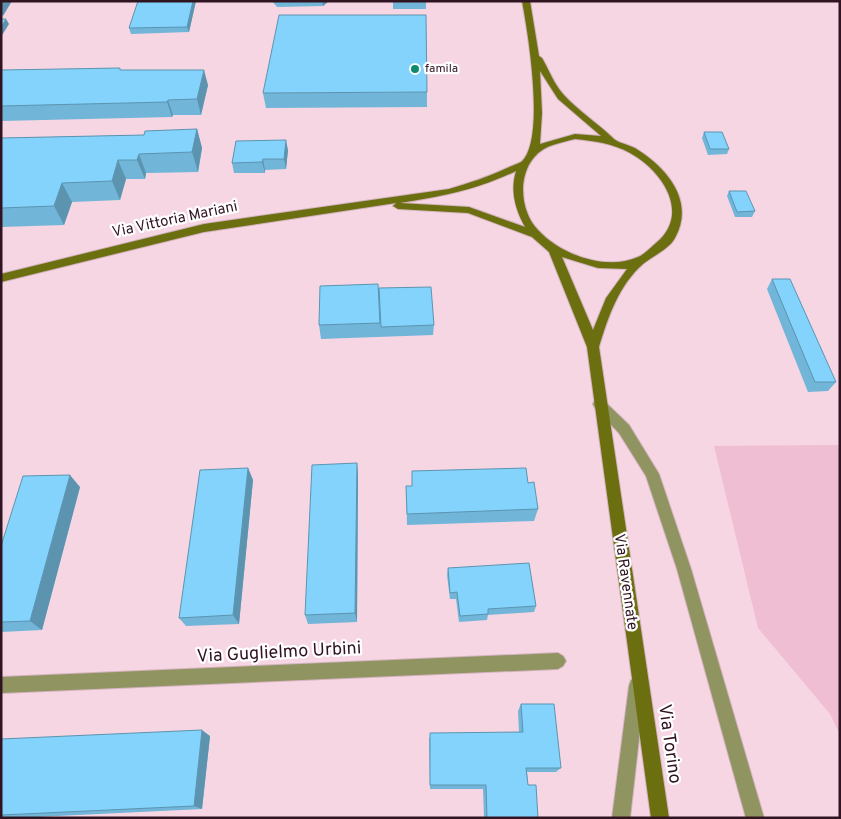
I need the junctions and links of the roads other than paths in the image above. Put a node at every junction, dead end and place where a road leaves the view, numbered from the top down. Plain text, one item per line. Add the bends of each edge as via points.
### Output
1 (526, 1) edge
2 (535, 51) junction
3 (610, 139) junction
4 (534, 150) junction
5 (523, 164) junction
6 (358, 205) junction
7 (537, 236) junction
8 (552, 248) junction
9 (639, 262) junction
10 (1, 278) edge
11 (593, 347) junction
12 (600, 404) junction
13 (558, 661) dead end
14 (639, 677) junction
15 (1, 684) edge
16 (621, 818) edge
17 (660, 818) edge
18 (755, 818) edge

1 - 2 main road
2 - 3 main road via 561,97
2 - 4 main road via 540,102
3 - 4 main road via 570,137
3 - 9 main road via 636,150 656,165 670,184 678,203 678,220 672,237 657,252
4 - 5 main road
5 - 6 main road, Via Vittoria Mariani via 487,181 450,192
5 - 7 main road via 518,185 519,198
6 - 7 main road, Via Vittoria Mariani via 469,210
6 - 10 main road, Via Vittoria Mariani via 204,228
7 - 8 main road
8 - 9 main road via 573,259 597,265
8 - 11 main road, Via Ravennate via 576,298
9 - 11 main road, Via Ravennate via 620,282 606,304
11 - 12 main road, Via Ravennate
12 - 14 main road, Via Ravennate
12 - 18 street via 624,429 652,474 684,569
13 - 15 street, Via Guglielmo Urbini
14 - 16 street, Via Ravennate
14 - 17 main road, Via Torino

